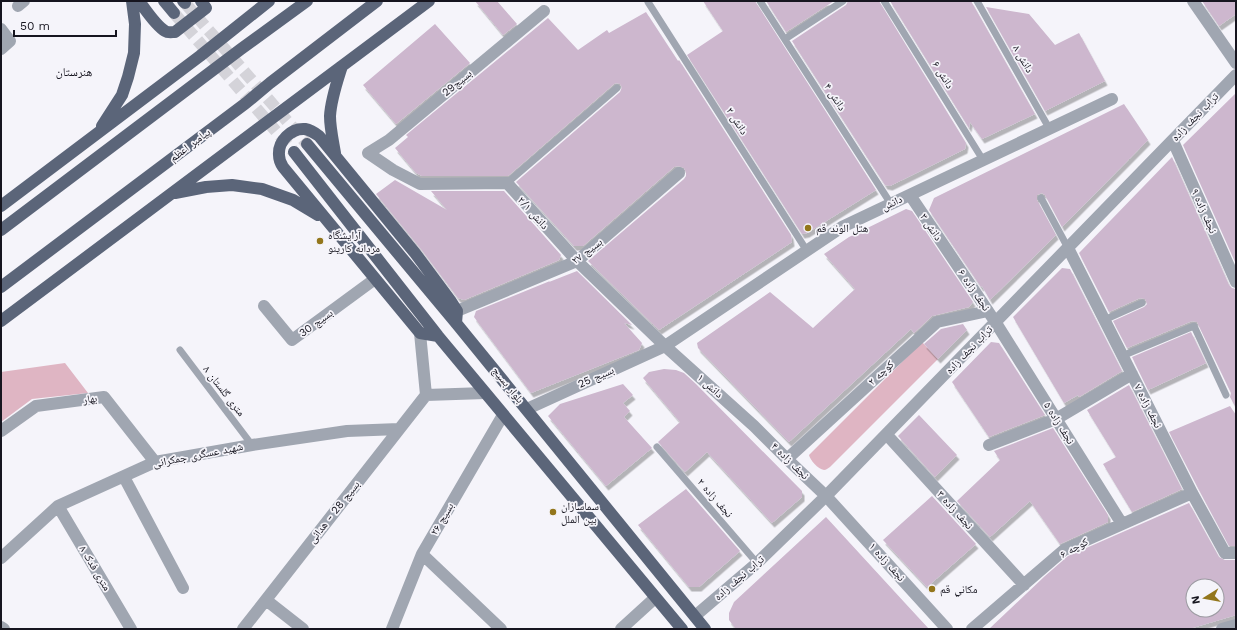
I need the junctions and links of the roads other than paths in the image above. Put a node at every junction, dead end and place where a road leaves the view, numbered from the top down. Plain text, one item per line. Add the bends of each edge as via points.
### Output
1 (132, 1) edge
2 (139, 1) edge
3 (164, 1) edge
4 (201, 1) edge
5 (270, 1) edge
6 (307, 1) edge
7 (377, 1) edge
8 (429, 1) edge
9 (760, 1) edge
10 (843, 1) edge
11 (884, 1) edge
12 (977, 1) edge
13 (1193, 1) edge
14 (648, 2) dead end
15 (544, 10) dead end
16 (174, 13) tunnel mouth
17 (1, 29) edge
18 (228, 34) junction
19 (784, 39) junction
20 (1, 49) edge
21 (241, 49) junction
22 (1236, 63) edge
23 (342, 66) junction
24 (1236, 75) edge
25 (617, 88) dead end
26 (1112, 99) dead end
27 (1049, 128) junction
28 (98, 132) junction
29 (1172, 141) junction
30 (307, 144) tunnel mouth
31 (294, 152) tunnel mouth
32 (336, 156) junction
33 (984, 160) junction
34 (679, 173) dead end
35 (506, 183) junction
36 (172, 193) junction
37 (910, 195) junction
38 (1041, 198) dead end
39 (890, 204) junction
40 (1, 206) edge
41 (327, 221) junction
42 (1, 230) edge
43 (1068, 248) junction
44 (807, 252) junction
45 (952, 258) joint
46 (577, 261) junction
47 (375, 279) junction
48 (1236, 282) edge
49 (1, 287) edge
50 (1142, 303) dead end
51 (264, 306) dead end
52 (988, 311) junction
53 (457, 317) junction
54 (1104, 320) junction
55 (1, 321) edge
56 (996, 323) junction
57 (420, 333) junction
58 (438, 336) junction
59 (665, 346) junction
60 (180, 350) dead end
61 (1122, 356) junction
62 (1132, 374) junction
63 (485, 393) junction
64 (426, 395) junction
65 (1226, 395) dead end
66 (527, 409) junction
67 (503, 415) junction
68 (1056, 419) junction
69 (754, 426) joint
70 (399, 429) junction
71 (1, 431) edge
72 (887, 434) junction
73 (252, 445) junction
74 (988, 445) dead end
75 (657, 447) dead end
76 (787, 459) junction
77 (155, 462) junction
78 (124, 477) junction
79 (1192, 493) junction
80 (826, 496) junction
81 (58, 506) junction
82 (1122, 524) junction
83 (1236, 553) edge
84 (422, 554) junction
85 (1, 558) edge
86 (757, 563) junction
87 (1024, 585) junction
88 (183, 588) dead end
89 (656, 598) junction
90 (266, 600) junction
91 (695, 616) junction
92 (1236, 625) edge
93 (1, 627) edge
94 (943, 627) edge
95 (680, 628) edge
96 (4, 629) edge
97 (131, 629) edge
98 (243, 629) edge
99 (303, 629) edge
100 (392, 629) edge
101 (501, 629) edge
102 (621, 629) edge
103 (705, 629) edge
104 (972, 629) edge
105 (1222, 629) edge

1 - 28 main road via 135,24 134,53 128,77 122,95
2 - 4 main road via 157,23 165,31 170,32 175,32 206,8
3 - 16 main road
5 - 18 main road
6 - 21 main road
7 - 49 main road, پیامبر اعظم via 240,108
8 - 23 main road
9 - 19 lane, دانش ۴
10 - 19 lane
11 - 33 lane, دانش ۶
12 - 27 lane, دانش ۸
13 - 22 street
14 - 44 lane, دانش ۲
15 - 35 street, بسیج29 via 389,140 368,153 420,184
17 - 20 street via 10,41
18 - 21 main road
18 - 28 main road
19 - 39 lane, دانش ۴
21 - 42 main road
23 - 32 main road via 330,115
23 - 36 main road
24 - 29 street, تراب نجف زاده
25 - 35 lane
26 - 27 street, دانش
27 - 33 street, دانش
28 - 40 main road
29 - 43 street, تراب نجف زاده
29 - 48 street, نجف زاده ۹
30 - 53 main road, بلوار بسیج
31 - 58 main road, بلوار بسیج
32 - 41 main road via 319,136 305,129 290,133 283,139 280,148 279,156 283,167
32 - 53 main road via 415,253 450,300
33 - 37 street, دانش
34 - 46 street, بسیج ۲۷
35 - 46 street, دانش ۲/۱
36 - 41 main road via 232,185 262,189 293,200
36 - 55 main road
37 - 39 street, دانش
37 - 45 street, دانش ۳
38 - 43 lane
39 - 44 street, دانش via 842,227
41 - 47 main road
43 - 54 street, نجف زاده ۷
43 - 56 street, تراب نجف زاده
44 - 59 street, دانش
45 - 52 street, نجف زاده ۶
46 - 53 street, بسیج ۲۷
46 - 59 street, دانش ۲/۱
47 - 51 street, بسیج 30 via 292,340
47 - 57 main road
50 - 54 lane
52 - 56 street, نجف زاده ۶
52 - 76 street, کوچه ۲ via 936,322
53 - 66 main road, بلوار بسیج
54 - 61 street, نجف زاده ۷
56 - 68 street, نجف زاده ۵
56 - 72 street, تراب نجف زاده
57 - 58 main road
57 - 64 street
58 - 63 main road, بلوار بسیج
59 - 66 street, بسیج 25
59 - 69 street, دانش ۱
60 - 73 lane, ۸ متری گلستان
61 - 62 street, نجف زاده ۷
61 - 65 lane via 1194,326
62 - 68 street
62 - 79 street, نجف زاده ۷
63 - 64 street
63 - 67 main road, بلوار بسیج
64 - 70 street, بسیج 28 - هدائی
66 - 91 main road, بلوار بسیج
67 - 84 street, بسیج ۲۶
67 - 89 main road, بلوار بسیج
68 - 74 street
68 - 82 street, نجف زاده ۵
69 - 76 street, نجف زاده ۴
70 - 73 street, شهید عسگری جمکرانی via 347,431
70 - 90 street, بسیج 28 - هدائی
71 - 77 street, بهار via 36,406 104,397
72 - 80 street, تراب نجف زاده
72 - 87 street, نجف زاده ۳
73 - 77 street, شهید عسگری جمکرانی
75 - 86 lane, نجف زاده ۲
76 - 80 street, نجف زاده ۴
77 - 78 street, شهید عسگری جمکرانی
78 - 81 street, شهید عسگری جمکرانی
78 - 88 street
79 - 82 street, کوچه ۶
79 - 83 street, نجف زاده ۷ via 1225,553
80 - 86 street, تراب نجف زاده
80 - 94 street, نجف زاده ۱
81 - 85 street, شهید عسگری جمکرانی
81 - 97 street, ۸ متری فدک
82 - 87 street, کوچه ۶ via 1064,550
84 - 100 street, بسیج ۲۶
84 - 101 street
86 - 91 street, تراب نجف زاده
87 - 104 street, کوچه ۶
89 - 95 main road, بلوار بسیج
89 - 102 street
90 - 98 street, بسیج 28 - هدائی
90 - 99 street
91 - 103 main road, بلوار بسیج
92 - 105 street
93 - 96 street

